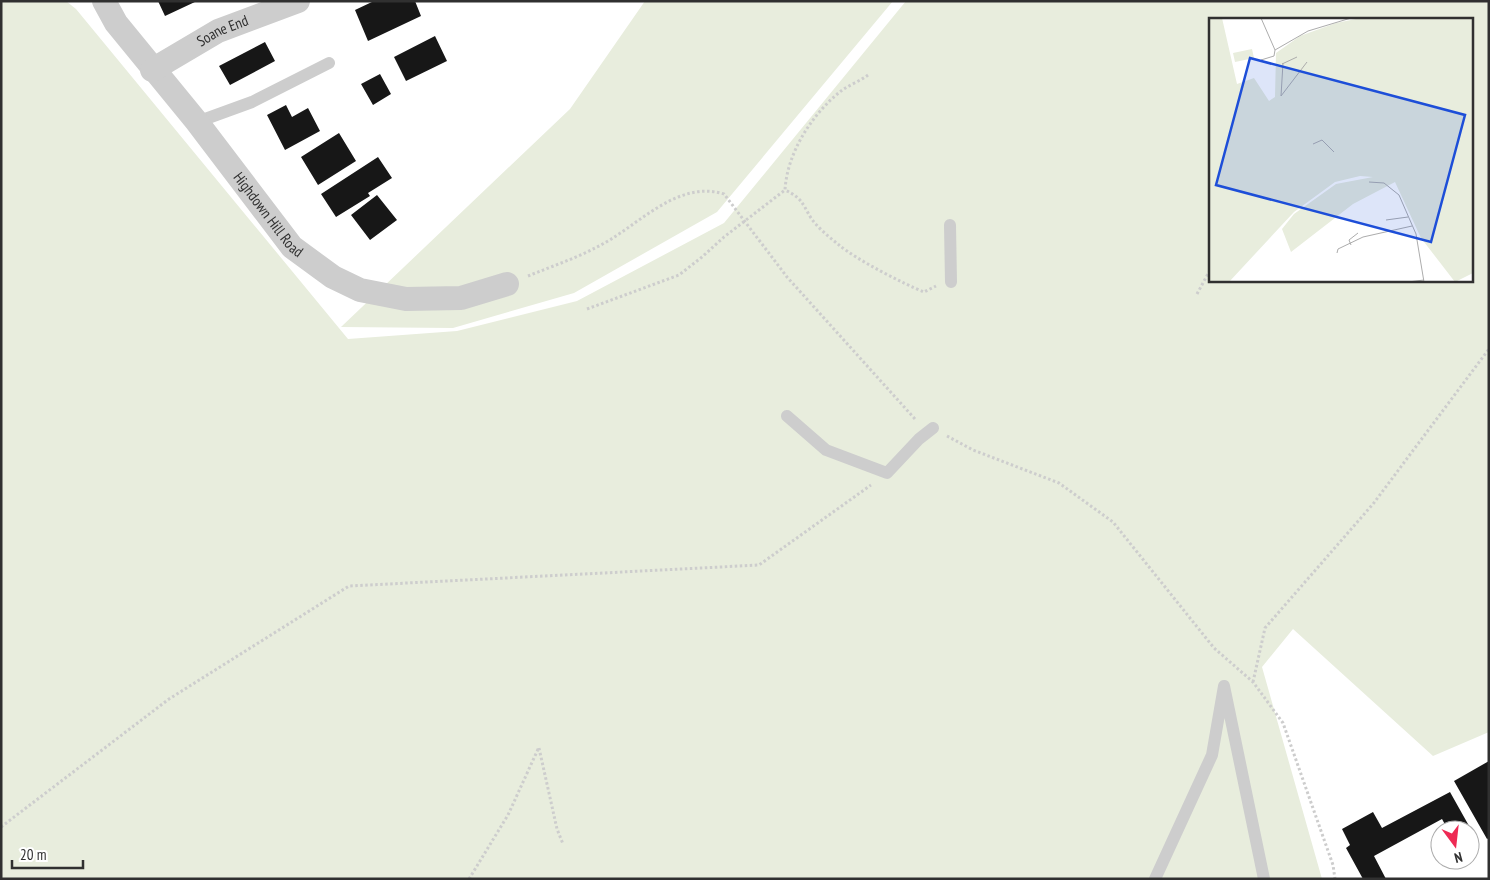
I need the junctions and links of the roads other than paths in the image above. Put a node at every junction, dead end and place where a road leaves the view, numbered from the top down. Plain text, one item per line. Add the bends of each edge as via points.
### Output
1 (104, 1) edge
2 (298, 1) edge
3 (329, 63) dead end
4 (152, 70) junction
5 (196, 122) junction
6 (950, 225) dead end
7 (951, 279) road end
8 (507, 284) road end
9 (787, 416) dead end
10 (933, 428) road end
11 (1155, 879) edge
12 (1264, 879) edge

1 - 4 street, Highdown Hill Road via 116,23
2 - 4 street, Soane End via 218,31
3 - 5 lane via 252,102
4 - 5 street, Highdown Hill Road
5 - 8 street, Highdown Hill Road via 292,247 334,277 360,290 406,299 461,298
6 - 7 lane
9 - 10 lane via 826,450 887,473
11 - 12 lane via 1212,755 1224,686

